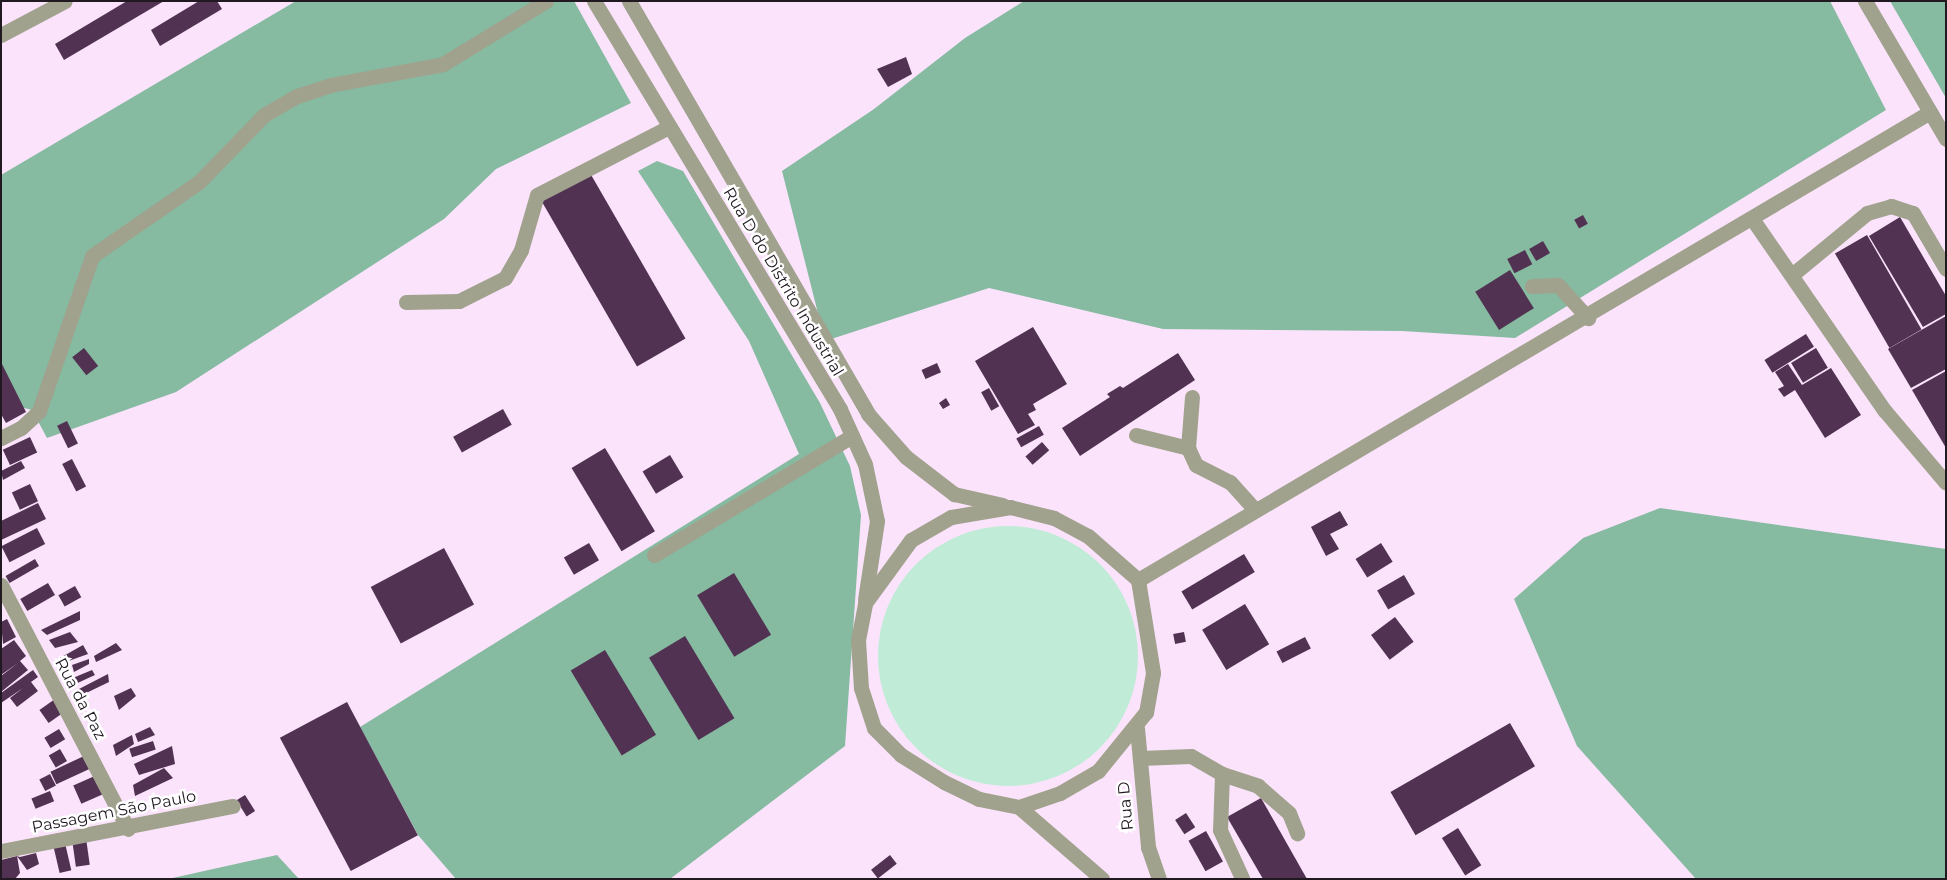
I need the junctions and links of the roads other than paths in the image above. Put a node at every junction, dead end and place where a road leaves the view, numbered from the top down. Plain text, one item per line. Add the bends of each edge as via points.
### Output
1 (65, 1) edge
2 (546, 1) edge
3 (594, 1) edge
4 (629, 1) edge
5 (1865, 1) edge
6 (1, 35) edge
7 (1930, 112) junction
8 (669, 127) junction
9 (1946, 139) edge
10 (1753, 220) junction
11 (1946, 269) edge
12 (1792, 274) junction
13 (1532, 286) dead end
14 (406, 302) dead end
15 (1588, 318) junction
16 (1192, 397) dead end
17 (852, 436) junction
18 (1136, 436) dead end
19 (1, 438) edge
20 (1188, 448) junction
21 (1946, 483) edge
22 (1010, 507) junction
23 (1255, 510) junction
24 (654, 555) dead end
25 (1138, 580) junction
26 (1, 585) edge
27 (865, 602) junction
28 (1137, 728) junction
29 (1140, 758) junction
30 (1222, 774) junction
31 (233, 806) dead end
32 (1019, 807) junction
33 (128, 829) junction
34 (1297, 833) dead end
35 (1, 851) edge
36 (1242, 878) edge
37 (1102, 879) edge
38 (1159, 879) edge

1 - 6 street
2 - 19 street via 442,64 330,85 298,96 264,116 199,182 92,256 39,411 22,428
3 - 8 street, Rua D do Distrito Industrial
4 - 22 street, Rua D do Distrito Industrial via 868,414 906,457 954,494
5 - 7 street
7 - 9 street
7 - 10 street
8 - 14 street via 537,195 521,250 505,278 459,301
8 - 17 street, Rua D do Distrito Industrial
10 - 12 street
10 - 15 street
11 - 12 street via 1913,213 1891,206 1867,213
12 - 21 street via 1885,411
13 - 15 street via 1558,285
15 - 23 street via 1474,378
16 - 20 street
17 - 24 street
17 - 27 street, Rua D do Distrito Industrial via 865,464 877,521
18 - 20 street
20 - 23 street via 1196,465 1230,482
22 - 25 street, Rua D do Distrito Industrial via 1054,518 1088,536
22 - 27 street via 951,517 911,540
23 - 25 street
25 - 28 street via 1153,674 1146,712
26 - 33 street, Rua da Paz
27 - 32 street, Rua D do Distrito Industrial via 858,640 861,688 874,728 901,755 944,782 979,799
28 - 29 street, Rua D
28 - 32 street via 1098,771 1060,793
29 - 30 street via 1191,756
29 - 38 street, Rua D via 1148,847
30 - 34 street via 1258,786 1289,813
30 - 36 street via 1220,830
31 - 33 street, Passagem São Paulo
32 - 37 street
33 - 35 street, Passagem São Paulo

